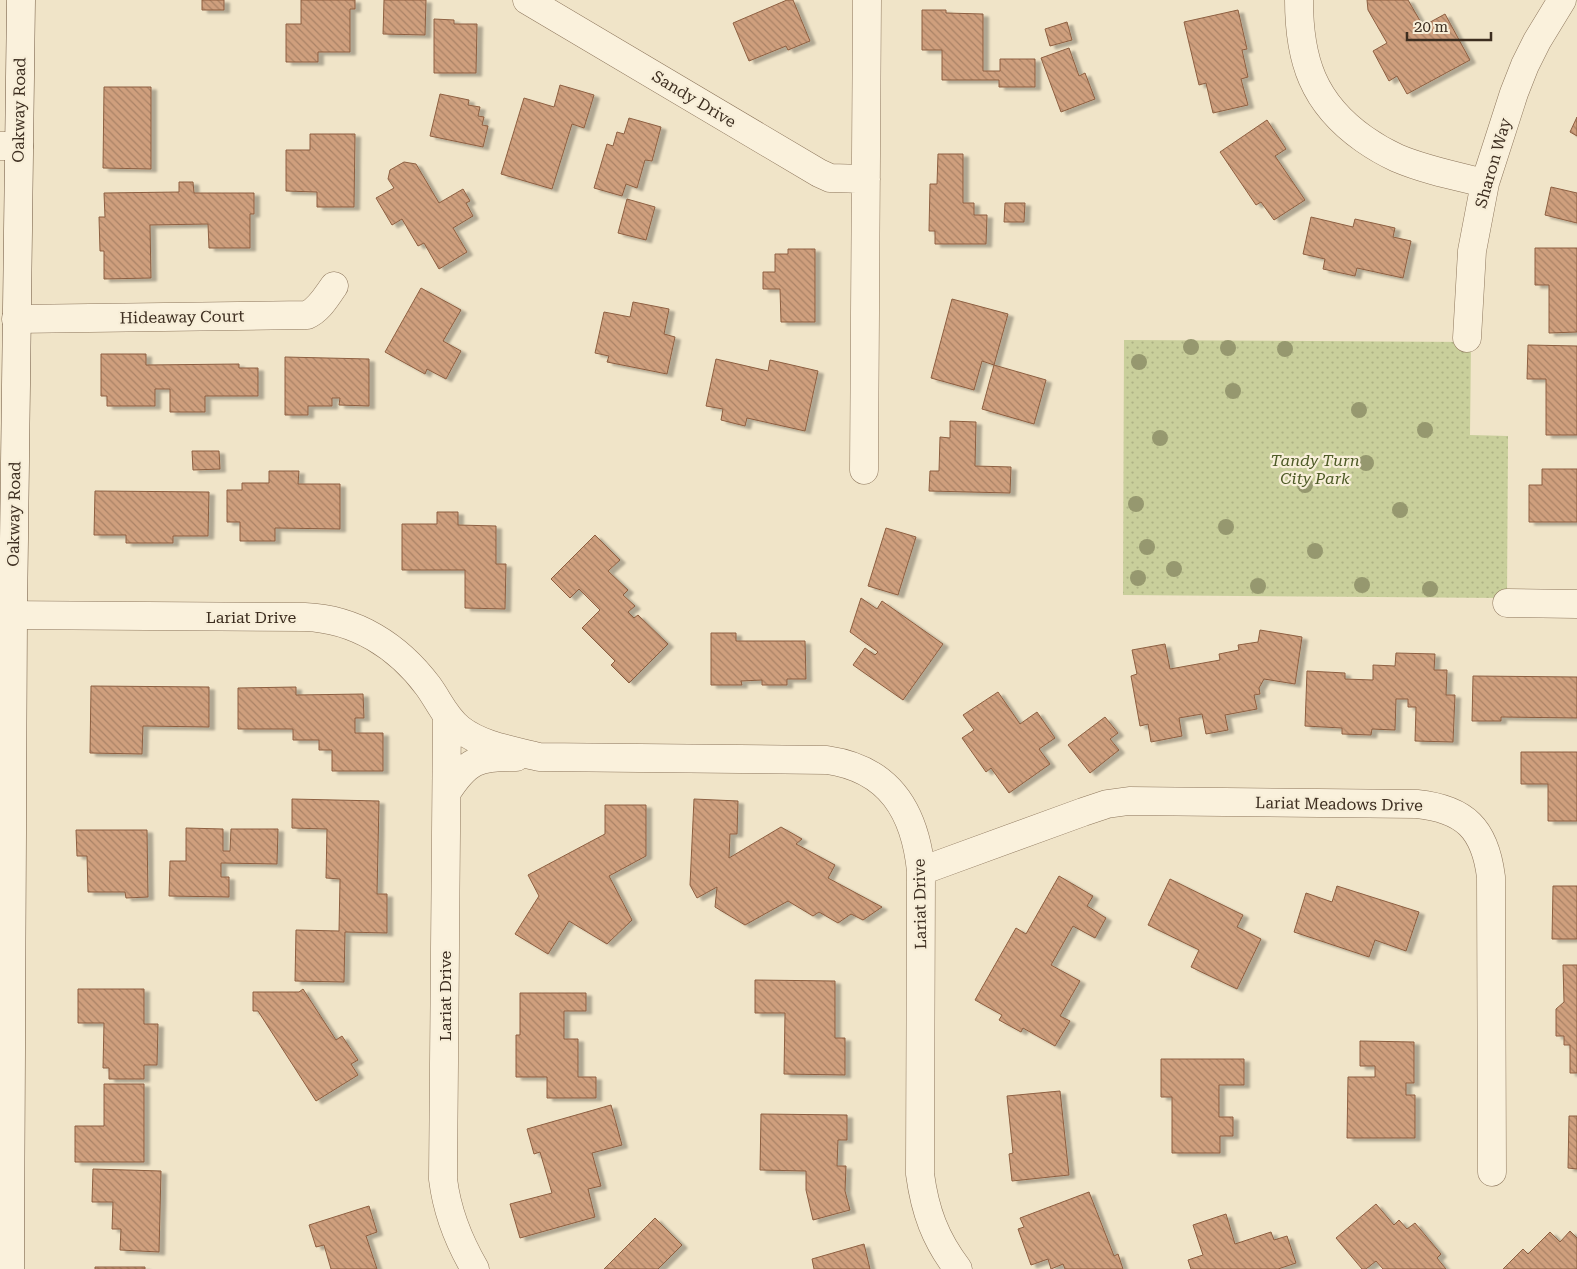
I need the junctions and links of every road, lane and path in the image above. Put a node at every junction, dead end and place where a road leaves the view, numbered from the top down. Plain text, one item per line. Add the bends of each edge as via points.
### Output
1 (21, 0) edge
2 (527, 0) edge
3 (868, 0) edge
4 (1299, 0) edge
5 (1562, 0) edge
6 (9, 146) edge
7 (866, 179) junction
8 (1486, 183) junction
9 (334, 286) dead end
10 (16, 319) junction
11 (1467, 338) dead end
12 (864, 470) dead end
13 (1507, 603) dead end
14 (1577, 604) edge
15 (7, 615) edge
16 (447, 717) junction
17 (539, 757) junction
18 (447, 792) junction
19 (921, 872) junction
20 (1492, 1172) dead end
21 (10, 1269) edge
22 (475, 1269) edge
23 (958, 1269) edge

1 - 6 street, Oakway Road
2 - 7 street, Sandy Drive via 819,173 830,178
3 - 7 street
4 - 8 street via 1304,56 1318,92 1350,129 1396,158
5 - 8 street, Sharon Way via 1525,66
6 - 10 street, Oakway Road
7 - 12 street
8 - 11 street, Sharon Way via 1472,250
9 - 10 street, Hideaway Court via 314,312 307,315
10 - 15 street, Oakway Road
13 - 14 street
15 - 16 street, Lariat Drive via 306,617 335,620 373,636 404,659 429,688
15 - 21 street, Oakway Road
16 - 17 street, Lariat Drive via 470,736
16 - 18 street, Lariat Drive
17 - 18 street via 499,757 472,763 459,774
17 - 19 street, Lariat Drive via 845,762 880,782 905,810 913,828
18 - 22 street, Lariat Drive via 443,1179 451,1219
19 - 20 street, Lariat Meadows Drive via 1083,812 1128,801 1417,804 1454,812 1468,822 1480,838 1492,877
19 - 23 street, Lariat Drive via 920,1174 929,1217 939,1241

